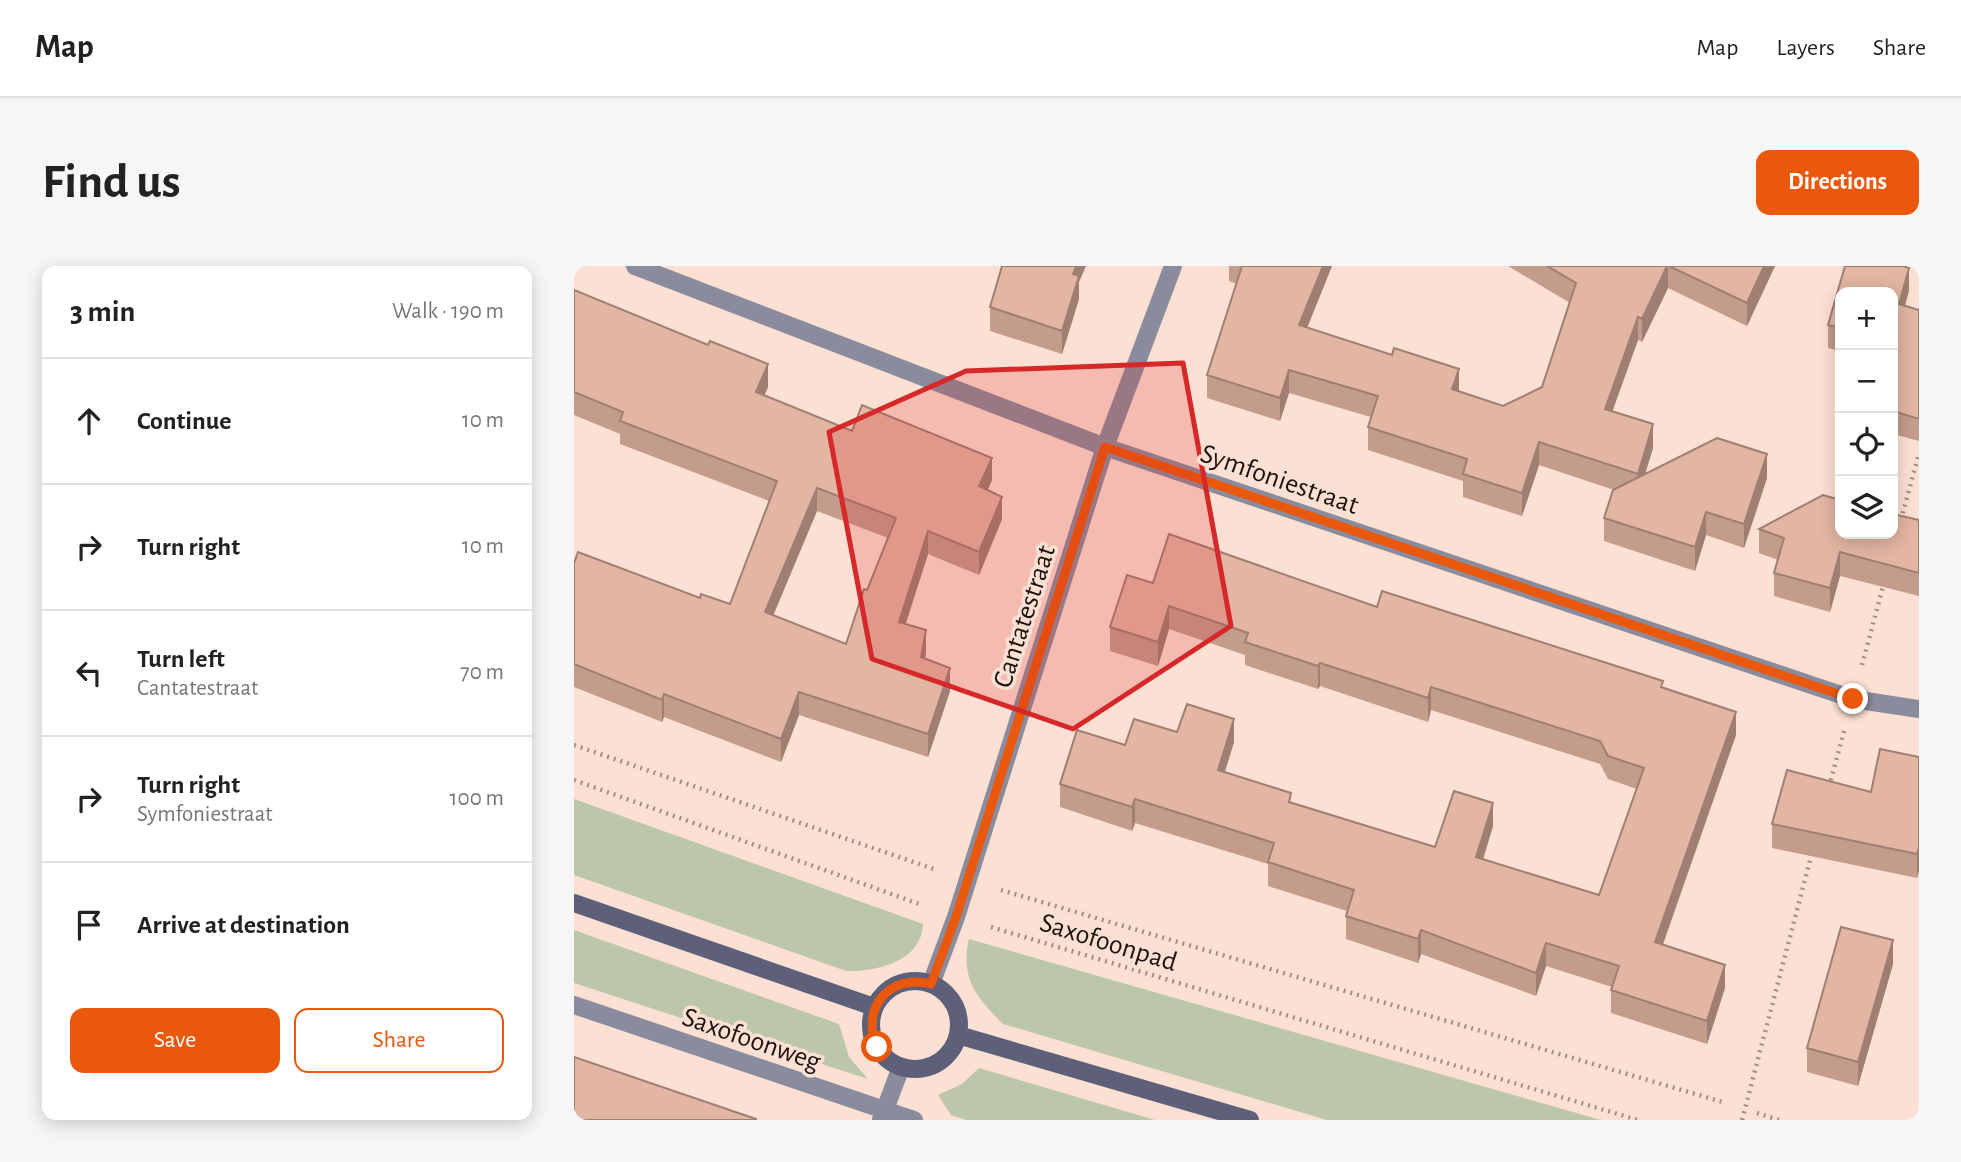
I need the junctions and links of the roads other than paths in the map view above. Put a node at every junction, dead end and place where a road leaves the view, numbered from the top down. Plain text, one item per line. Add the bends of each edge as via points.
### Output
1 (635, 266) edge
2 (1173, 266) edge
3 (1105, 447) junction
4 (1919, 709) edge
5 (574, 903) edge
6 (931, 984) junction
7 (574, 1005) edge
8 (874, 1007) junction
9 (958, 1035) junction
10 (901, 1067) junction
11 (883, 1115) edge
12 (914, 1120) edge
13 (1250, 1120) edge

1 - 3 street, Symfoniestraat
2 - 3 street, Cantatestraat
3 - 4 street, Symfoniestraat via 1853,699
3 - 6 street, Cantatestraat
5 - 8 street
6 - 8 street via 902,982 886,991
6 - 9 street via 951,999
7 - 11 street, Saxofoonweg
8 - 10 street via 871,1028 877,1047
9 - 10 street via 941,1061 921,1068
9 - 13 street
10 - 11 street
11 - 12 street, Saxofoonweg

